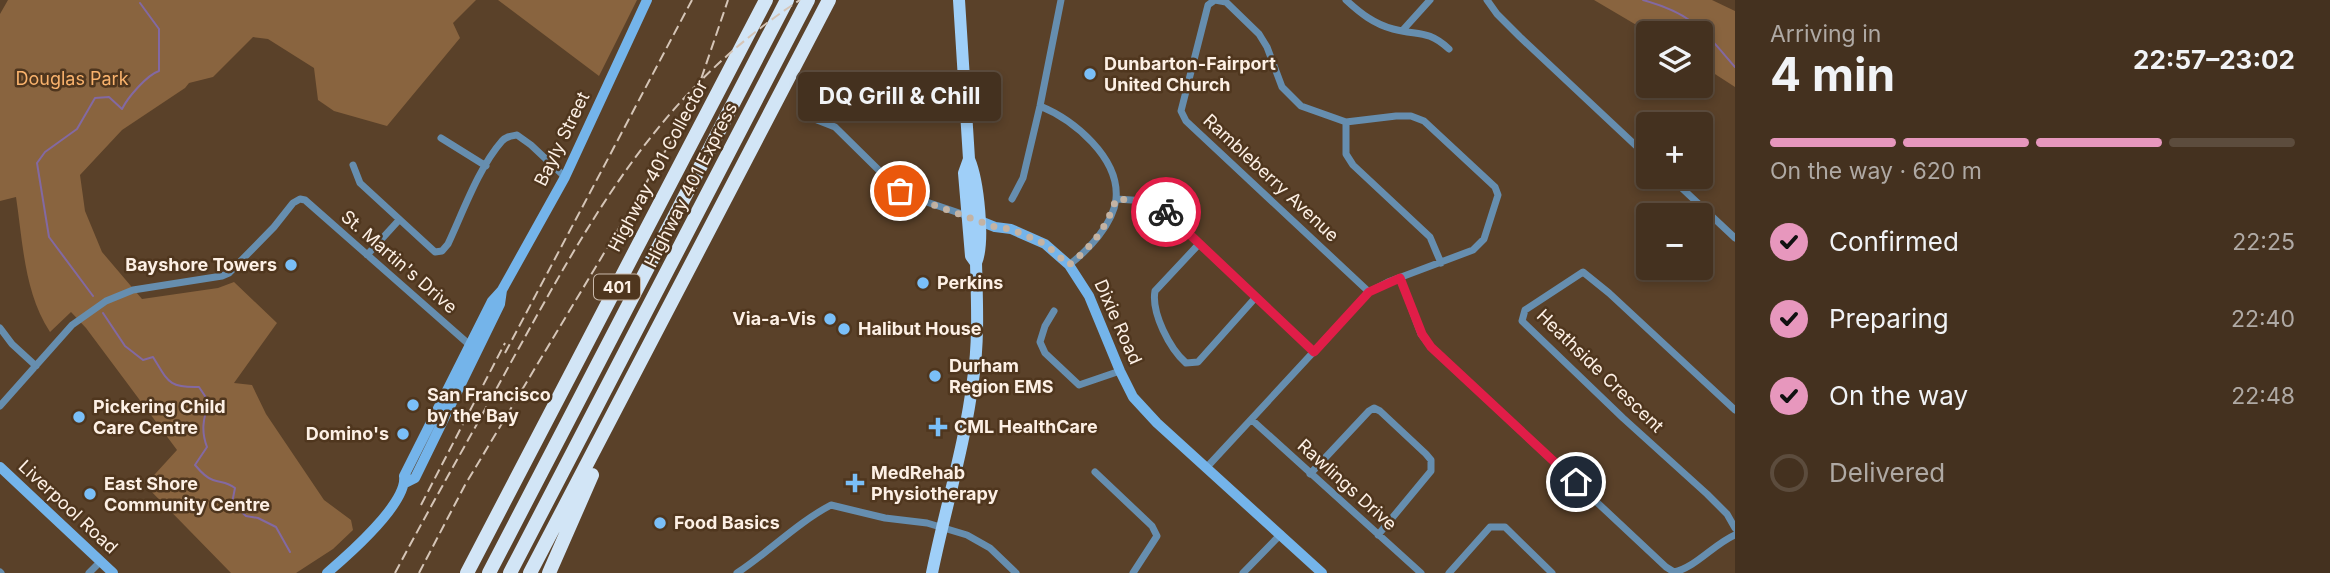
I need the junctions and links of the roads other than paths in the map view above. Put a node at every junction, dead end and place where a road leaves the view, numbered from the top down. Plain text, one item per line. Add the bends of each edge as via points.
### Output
1 (648, 0) edge
2 (766, 0) edge
3 (787, 0) edge
4 (808, 0) edge
5 (829, 0) edge
6 (960, 0) edge
7 (1061, 0) edge
8 (1346, 0) edge
9 (1430, 0) edge
10 (1487, 0) edge
11 (1402, 31) junction
12 (1449, 49) dead end
13 (1040, 106) junction
14 (812, 118) dead end
15 (1346, 122) junction
16 (441, 138) dead end
17 (1636, 146) edge
18 (353, 165) dead end
19 (486, 166) junction
20 (565, 177) junction
21 (1683, 189) edge
22 (1012, 199) dead end
23 (1116, 199) junction
24 (974, 218) junction
25 (399, 220) junction
26 (1735, 238) edge
27 (1199, 244) junction
28 (367, 255) junction
29 (1441, 263) junction
30 (1069, 265) junction
31 (1400, 278) junction
32 (1369, 292) junction
33 (1256, 298) junction
34 (1054, 311) dead end
35 (0, 328) edge
36 (474, 348) junction
37 (1314, 352) junction
38 (36, 366) junction
39 (1120, 371) junction
40 (621, 401) junction
41 (0, 406) edge
42 (1735, 410) edge
43 (1252, 420) junction
44 (0, 467) edge
45 (1207, 467) junction
46 (1095, 472) dead end
47 (1310, 474) junction
48 (1735, 528) edge
49 (941, 529) junction
50 (1281, 534) junction
51 (1378, 535) junction
52 (1735, 535) edge
53 (100, 562) junction
54 (89, 573) edge
55 (113, 573) edge
56 (327, 573) edge
57 (467, 573) edge
58 (489, 573) edge
59 (510, 573) edge
60 (530, 573) edge
61 (549, 573) edge
62 (737, 573) edge
63 (932, 573) edge
64 (1016, 573) edge
65 (1133, 573) edge
66 (1243, 573) edge
67 (1322, 573) edge
68 (1421, 573) edge
69 (1449, 573) edge
70 (1552, 573) edge

1 - 20 street, Bayly Street
2 - 57 highway, Highway 401 Collector / 401
3 - 58 highway, Highway 401 Express / 401
4 - 59 highway, Highway 401 Express / 401
5 - 40 highway
6 - 24 main road
7 - 13 street
8 - 11 street via 1376,23
9 - 11 street
10 - 17 street via 1497,15
11 - 12 street via 1430,35
13 - 22 street via 1023,178
13 - 23 street via 1068,120 1101,154 1110,168
14 - 24 street, Dixie Road via 835,127 903,194
15 - 29 street via 1346,155 1430,237
15 - 29 street, Rambleberry Avenue via 1404,116 1424,121 1495,187 1498,195 1484,239 1473,250
15 - 32 street, Rambleberry Avenue via 1301,106 1282,87 1259,34 1226,2 1215,0 1208,5 1181,111 1186,121
16 - 19 street
18 - 25 street via 360,183
19 - 20 street via 502,141 517,135
19 - 25 street via 442,251 429,247
20 - 36 street, Bayly Street via 492,301
21 - 26 street
23 - 27 street via 1147,201 1161,208
23 - 30 street via 1099,235
24 - 30 street, Dixie Road via 1045,244
24 - 49 main road via 980,254 976,262 973,380
25 - 28 street
27 - 33 street
27 - 33 street via 1155,292 1153,300 1176,354 1186,363 1198,362
28 - 36 street, St. Martin's Drive
28 - 38 street, St. Martin's Drive via 300,199 229,273 134,290 106,300 72,325
29 - 31 street, Rambleberry Avenue
30 - 39 street, Dixie Road via 1089,296
31 - 32 street, Rambleberry Avenue
31 - 52 street via 1431,347 1666,567 1674,572 1683,570
32 - 37 street, Rambleberry Avenue
33 - 37 street
34 - 39 street via 1040,342 1045,353 1079,385
35 - 38 street
36 - 56 street, Bayly Street via 388,511
37 - 43 street, Rambleberry Avenue
38 - 41 street
39 - 45 street, Dixie Road via 1133,397
40 - 60 highway
40 - 61 highway
42 - 48 street, Heathside Crescent via 1583,272 1525,310 1522,321 1707,494
43 - 45 street, Rambleberry Avenue
43 - 47 street, Rawlings Drive
44 - 53 street, Liverpool Road
45 - 50 street, Dixie Road
46 - 65 street via 1157,536
47 - 51 street, Rawlings Drive
47 - 51 street via 1369,411 1380,411 1426,454 1431,471
49 - 62 street via 831,505 807,517
49 - 63 main road
49 - 64 street via 967,535 990,548
50 - 66 street
50 - 67 street, Dixie Road
51 - 68 street, Rawlings Drive
53 - 54 street
53 - 55 street, Liverpool Road
69 - 70 street via 1490,527 1500,526

